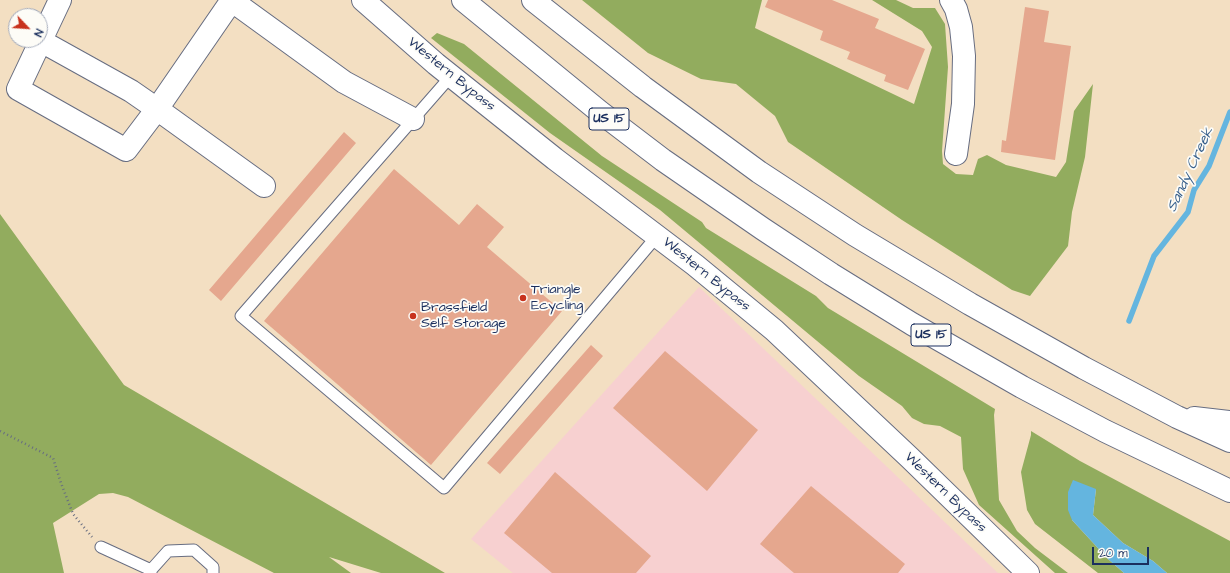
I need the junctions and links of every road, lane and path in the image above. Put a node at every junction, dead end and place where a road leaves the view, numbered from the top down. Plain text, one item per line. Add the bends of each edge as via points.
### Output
1 (60, 0) edge
2 (232, 0) edge
3 (363, 0) edge
4 (463, 0) edge
5 (533, 0) edge
6 (951, 0) edge
7 (48, 26) edge
8 (48, 45) edge
9 (38, 48) edge
10 (451, 76) junction
11 (157, 109) junction
12 (413, 119) junction
13 (956, 154) dead end
14 (264, 186) dead end
15 (657, 236) junction
16 (1177, 416) junction
17 (1230, 422) edge
18 (1105, 430) junction
19 (0, 431) edge
20 (1230, 441) edge
21 (1230, 491) edge
22 (1230, 506) edge
23 (100, 547) joint
24 (151, 572) edge
25 (213, 573) edge
26 (1027, 573) edge

1 - 7 main road
2 - 11 main road
2 - 12 main road via 344,82
3 - 10 main road, Western Bypass
4 - 18 main road, US 15 via 600,112 763,229 912,324 1022,387
5 - 16 main road via 643,87 816,211 970,304 1084,368
6 - 13 main road via 961,28 964,56 963,104
8 - 11 main road via 131,91
9 - 11 main road via 18,89 126,150
10 - 12 lane
10 - 15 main road, Western Bypass
11 - 14 main road
12 - 15 lane via 241,316 444,488
15 - 26 main road, Western Bypass via 774,330
16 - 17 main road
16 - 20 main road
18 - 21 main road, US 15
18 - 22 main road
19 - 23 path via 53,458 73,514
23 - 24 lane
24 - 25 lane via 168,551 194,550 213,567

